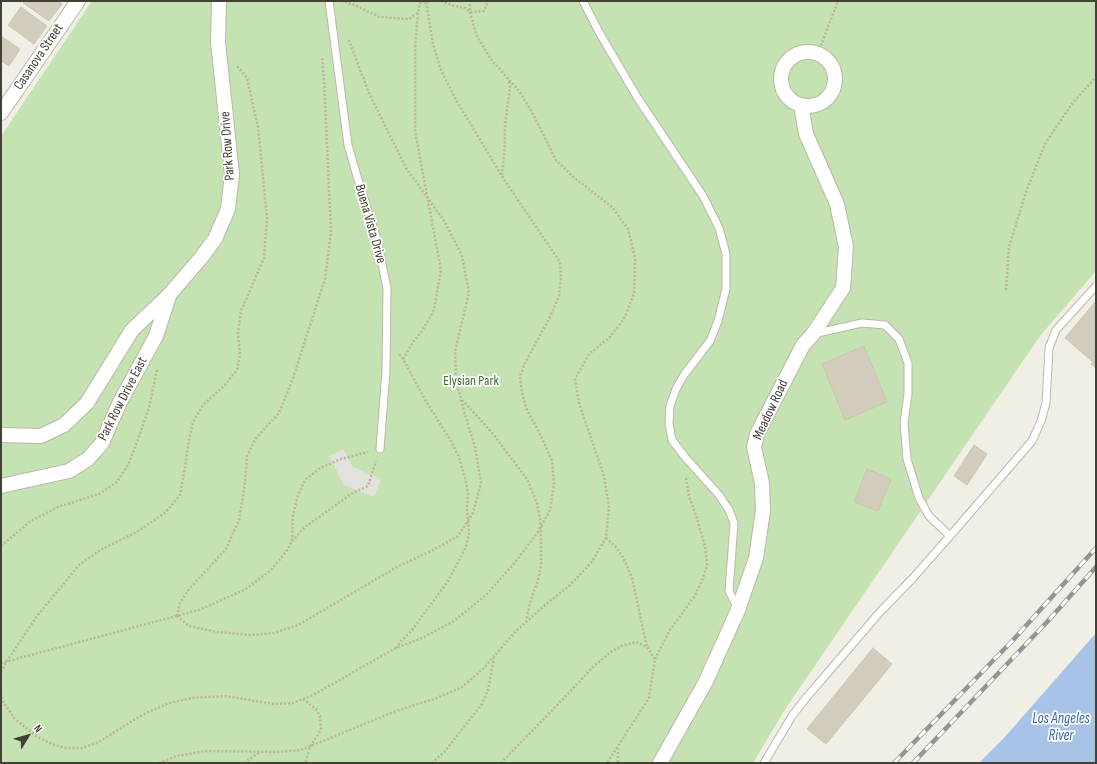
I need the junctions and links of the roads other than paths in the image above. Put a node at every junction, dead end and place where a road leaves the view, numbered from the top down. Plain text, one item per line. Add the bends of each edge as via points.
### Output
1 (78, 1) edge
2 (219, 1) edge
3 (328, 1) edge
4 (583, 1) edge
5 (801, 105) junction
6 (1, 113) edge
7 (1096, 286) edge
8 (169, 295) junction
9 (814, 334) junction
10 (1, 435) edge
11 (380, 449) road end
12 (1, 486) edge
13 (950, 536) junction
14 (738, 610) junction
15 (660, 763) edge
16 (764, 763) edge

1 - 6 street, Casanova Street
2 - 8 street, Park Row Drive via 218,42 232,174 228,209 215,240
3 - 11 lane, Buena Vista Drive via 348,145 376,236 387,288 386,371
4 - 14 lane via 637,97 703,196 719,228 726,254 726,289 718,321 710,341 676,389 670,406 669,423 672,440 718,495 732,517 734,523 729,591
5 - 5 street via 793,101 782,87 782,70 793,56 809,52 818,53 832,65 835,83 827,99 819,104
5 - 9 street, Meadow Road via 806,134 837,204 846,247 843,288
7 - 13 lane via 1056,330 1049,348 1046,403 1042,421 1032,441
8 - 10 street, Park Row Drive via 132,330 86,403 64,425 41,436
8 - 12 street, Park Row Drive East via 156,336 120,402 102,443 88,459 69,471
9 - 13 lane via 862,323 884,325 899,339 908,364 908,394 904,423 907,459 919,498 929,516
9 - 14 street, Meadow Road via 803,345 757,434 754,447 762,482 763,512 756,558
13 - 16 lane via 806,698
14 - 15 street, Meadow Road via 705,683

